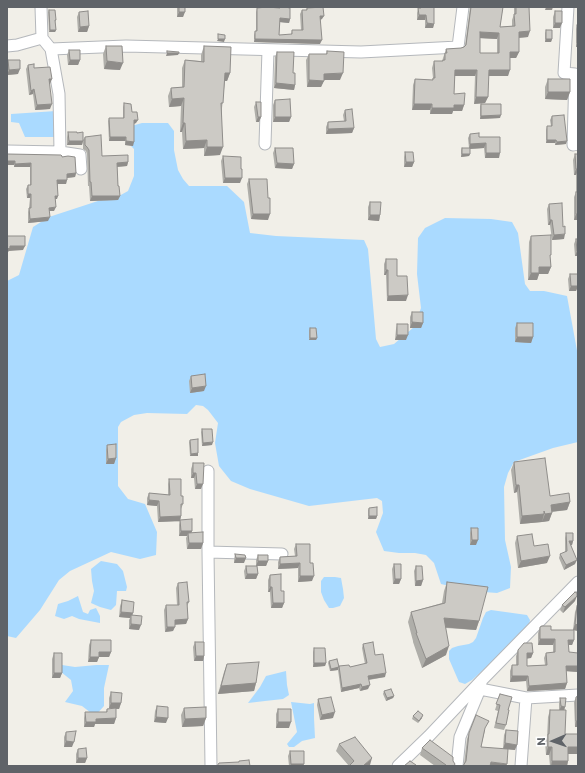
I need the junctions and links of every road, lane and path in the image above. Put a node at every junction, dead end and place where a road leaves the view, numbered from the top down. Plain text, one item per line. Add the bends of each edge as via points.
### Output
1 (41, 7) edge
2 (463, 7) edge
3 (568, 7) edge
4 (42, 38) junction
5 (7, 46) edge
6 (51, 49) junction
7 (268, 50) junction
8 (265, 144) dead end
9 (578, 144) edge
10 (7, 151) edge
11 (60, 152) junction
12 (81, 169) dead end
13 (208, 471) dead end
14 (208, 552) junction
15 (282, 554) dead end
16 (578, 582) edge
17 (481, 685) junction
18 (578, 695) edge
19 (526, 698) junction
20 (211, 766) edge
21 (398, 766) edge
22 (457, 766) edge
23 (521, 766) edge

1 - 4 street
2 - 7 street via 458,48 361,52
3 - 9 street via 564,73 575,74 573,145
4 - 5 street
4 - 6 street
6 - 7 street via 126,46
6 - 11 street via 59,94
7 - 8 street
10 - 11 street
11 - 12 street via 80,154
13 - 14 street
14 - 15 street
14 - 20 street
16 - 17 street
17 - 19 street
17 - 21 street
17 - 22 street via 460,737
18 - 19 street
19 - 23 street

